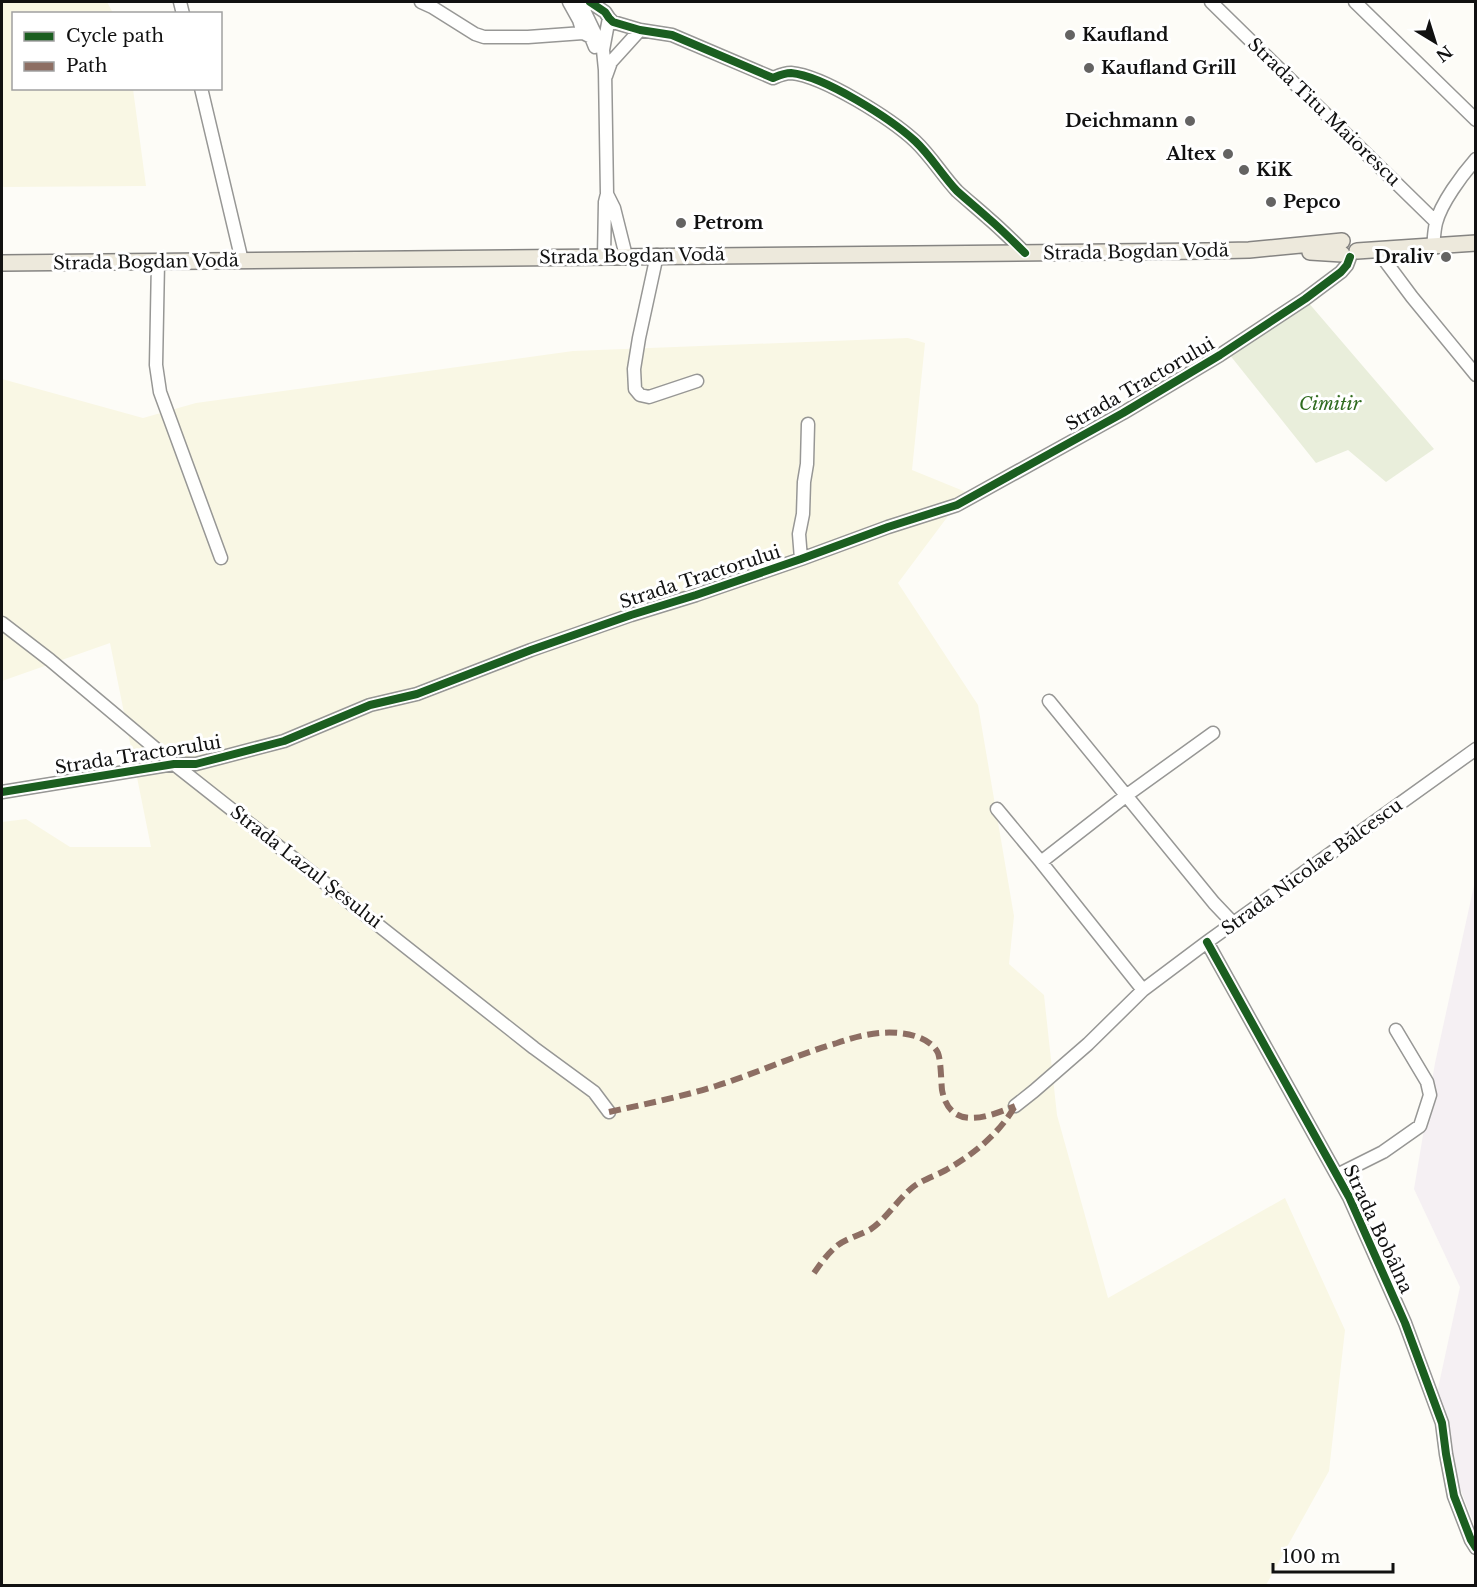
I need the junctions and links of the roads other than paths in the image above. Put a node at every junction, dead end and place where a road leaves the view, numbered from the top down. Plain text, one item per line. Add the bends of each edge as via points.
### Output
1 (421, 2) edge
2 (568, 2) edge
3 (580, 2) edge
4 (590, 2) edge
5 (1211, 2) edge
6 (1355, 2) edge
7 (609, 18) junction
8 (640, 30) junction
9 (588, 31) junction
10 (603, 50) junction
11 (604, 80) junction
12 (201, 90) edge
13 (1476, 120) edge
14 (1476, 159) edge
15 (607, 194) junction
16 (1436, 222) junction
17 (1475, 243) edge
18 (1432, 247) junction
19 (1350, 249) junction
20 (1377, 250) junction
21 (1025, 253) junction
22 (657, 255) junction
23 (626, 256) junction
24 (604, 257) junction
25 (242, 261) junction
26 (158, 262) junction
27 (2, 263) edge
28 (1476, 375) edge
29 (697, 381) dead end
30 (808, 424) dead end
31 (221, 558) dead end
32 (801, 560) junction
33 (2, 622) edge
34 (1049, 700) dead end
35 (1213, 733) dead end
36 (1476, 749) edge
37 (174, 764) junction
38 (2, 792) edge
39 (1127, 795) junction
40 (996, 809) dead end
41 (1041, 862) junction
42 (1233, 923) junction
43 (1207, 942) junction
44 (1143, 990) junction
45 (1396, 1030) dead end
46 (1015, 1106) dead end
47 (609, 1112) dead end
48 (1337, 1174) junction
49 (1476, 1548) edge

1 - 9 street via 484,37
2 - 9 street
3 - 9 street
4 - 7 street
5 - 16 street, Strada Titu Maiorescu
6 - 13 street
7 - 8 street
7 - 10 street
8 - 11 street via 611,62
8 - 21 street via 672,35 773,78 792,73 809,78 856,100 915,141 945,178
9 - 10 street
9 - 11 street
10 - 11 street
11 - 15 street
12 - 25 street
14 - 16 street via 1464,172
15 - 23 street
15 - 24 street
16 - 18 street
17 - 18 main road, Strada Bogdan Vodă
18 - 20 main road, Strada Bogdan Vodă
19 - 20 main road, Strada Bogdan Vodă
19 - 21 main road, Strada Bogdan Vodă
19 - 32 street, Strada Tractorului via 1347,265 1341,272 1305,299 1123,413 957,504
20 - 28 street
21 - 22 main road, Strada Bogdan Vodă
22 - 23 main road, Strada Bogdan Vodă
22 - 29 street via 639,338 635,389 649,397
23 - 24 main road, Strada Bogdan Vodă
24 - 25 main road, Strada Bogdan Vodă
25 - 26 main road, Strada Bogdan Vodă
26 - 27 main road, Strada Bogdan Vodă
26 - 31 street via 156,365 160,392
30 - 32 street via 799,534
32 - 37 street, Strada Tractorului via 531,650 417,694 370,705 284,741 196,764
33 - 37 street, Strada Lazul Șesului
34 - 39 street
35 - 39 street
36 - 42 street, Strada Nicolae Bălcescu
37 - 38 street, Strada Tractorului
37 - 47 street, Strada Lazul Șesului via 594,1092
39 - 41 street
39 - 42 street
40 - 41 street
41 - 44 street
42 - 43 street, Strada Nicolae Bălcescu
43 - 44 street, Strada Nicolae Bălcescu
43 - 48 street, Strada Bobâlna
44 - 46 street, Strada Nicolae Bălcescu via 1088,1044
45 - 48 street via 1428,1082 1430,1095 1420,1126 1383,1152
48 - 49 street, Strada Bobâlna via 1405,1323 1442,1423 1454,1496

